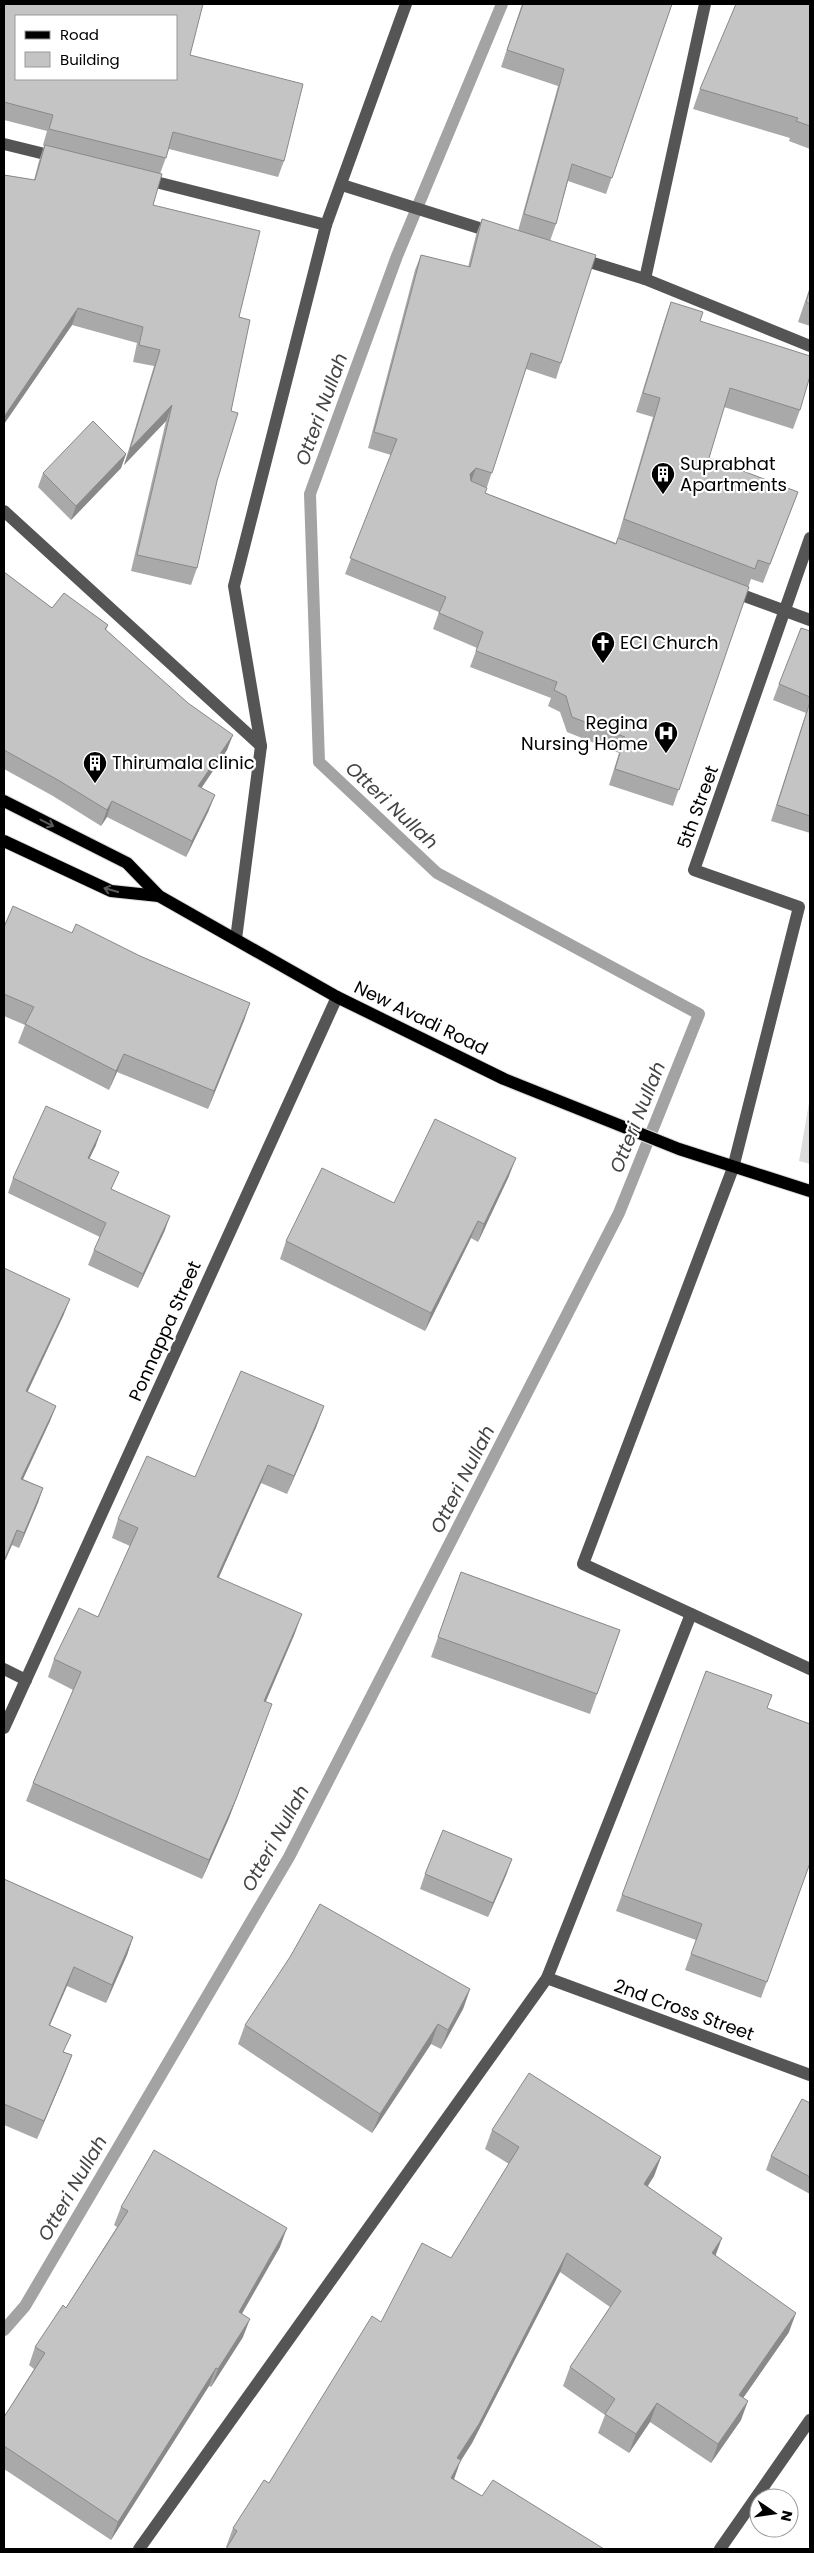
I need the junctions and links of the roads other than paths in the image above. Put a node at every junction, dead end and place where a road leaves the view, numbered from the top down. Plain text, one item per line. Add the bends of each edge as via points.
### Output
1 (406, 4) edge
2 (705, 4) edge
3 (4, 144) edge
4 (70, 161) edge
5 (127, 175) edge
6 (342, 185) junction
7 (326, 226) junction
8 (508, 236) edge
9 (563, 253) edge
10 (645, 278) junction
11 (810, 346) edge
12 (4, 511) edge
13 (810, 538) edge
14 (721, 587) edge
15 (786, 611) junction
16 (810, 620) edge
17 (261, 746) junction
18 (4, 802) edge
19 (4, 841) edge
20 (160, 896) junction
21 (805, 909) edge
22 (236, 939) junction
23 (337, 996) junction
24 (733, 1168) junction
25 (810, 1192) edge
26 (691, 1614) junction
27 (810, 1669) edge
28 (4, 1670) edge
29 (26, 1680) junction
30 (4, 1728) edge
31 (547, 1978) junction
32 (810, 2074) edge
33 (810, 2420) edge
34 (139, 2549) edge
35 (720, 2549) edge

1 - 6 street
2 - 10 street
3 - 4 street
5 - 7 street
6 - 7 street
6 - 8 street
7 - 17 street via 234,586
9 - 10 street
10 - 11 street
12 - 17 street
13 - 15 street, 5th Street
14 - 15 street
15 - 16 street
15 - 21 street, 5th Street via 694,870
17 - 22 street
18 -> 20 main road, New Avadi Road via 127,863
20 -> 19 main road, New Avadi Road via 111,891
20 - 22 main road, New Avadi Road
21 - 24 street, 5th Street
22 - 23 main road, New Avadi Road
23 - 24 main road, New Avadi Road via 504,1079
23 - 29 street, Ponnappa Street
24 - 25 main road
24 - 26 street, 5th Street via 583,1564
26 - 27 street
26 - 31 street
28 - 29 street
29 - 30 street, Ponnappa Street
31 - 32 street, 2nd Cross Street
31 - 34 street
33 - 35 street

